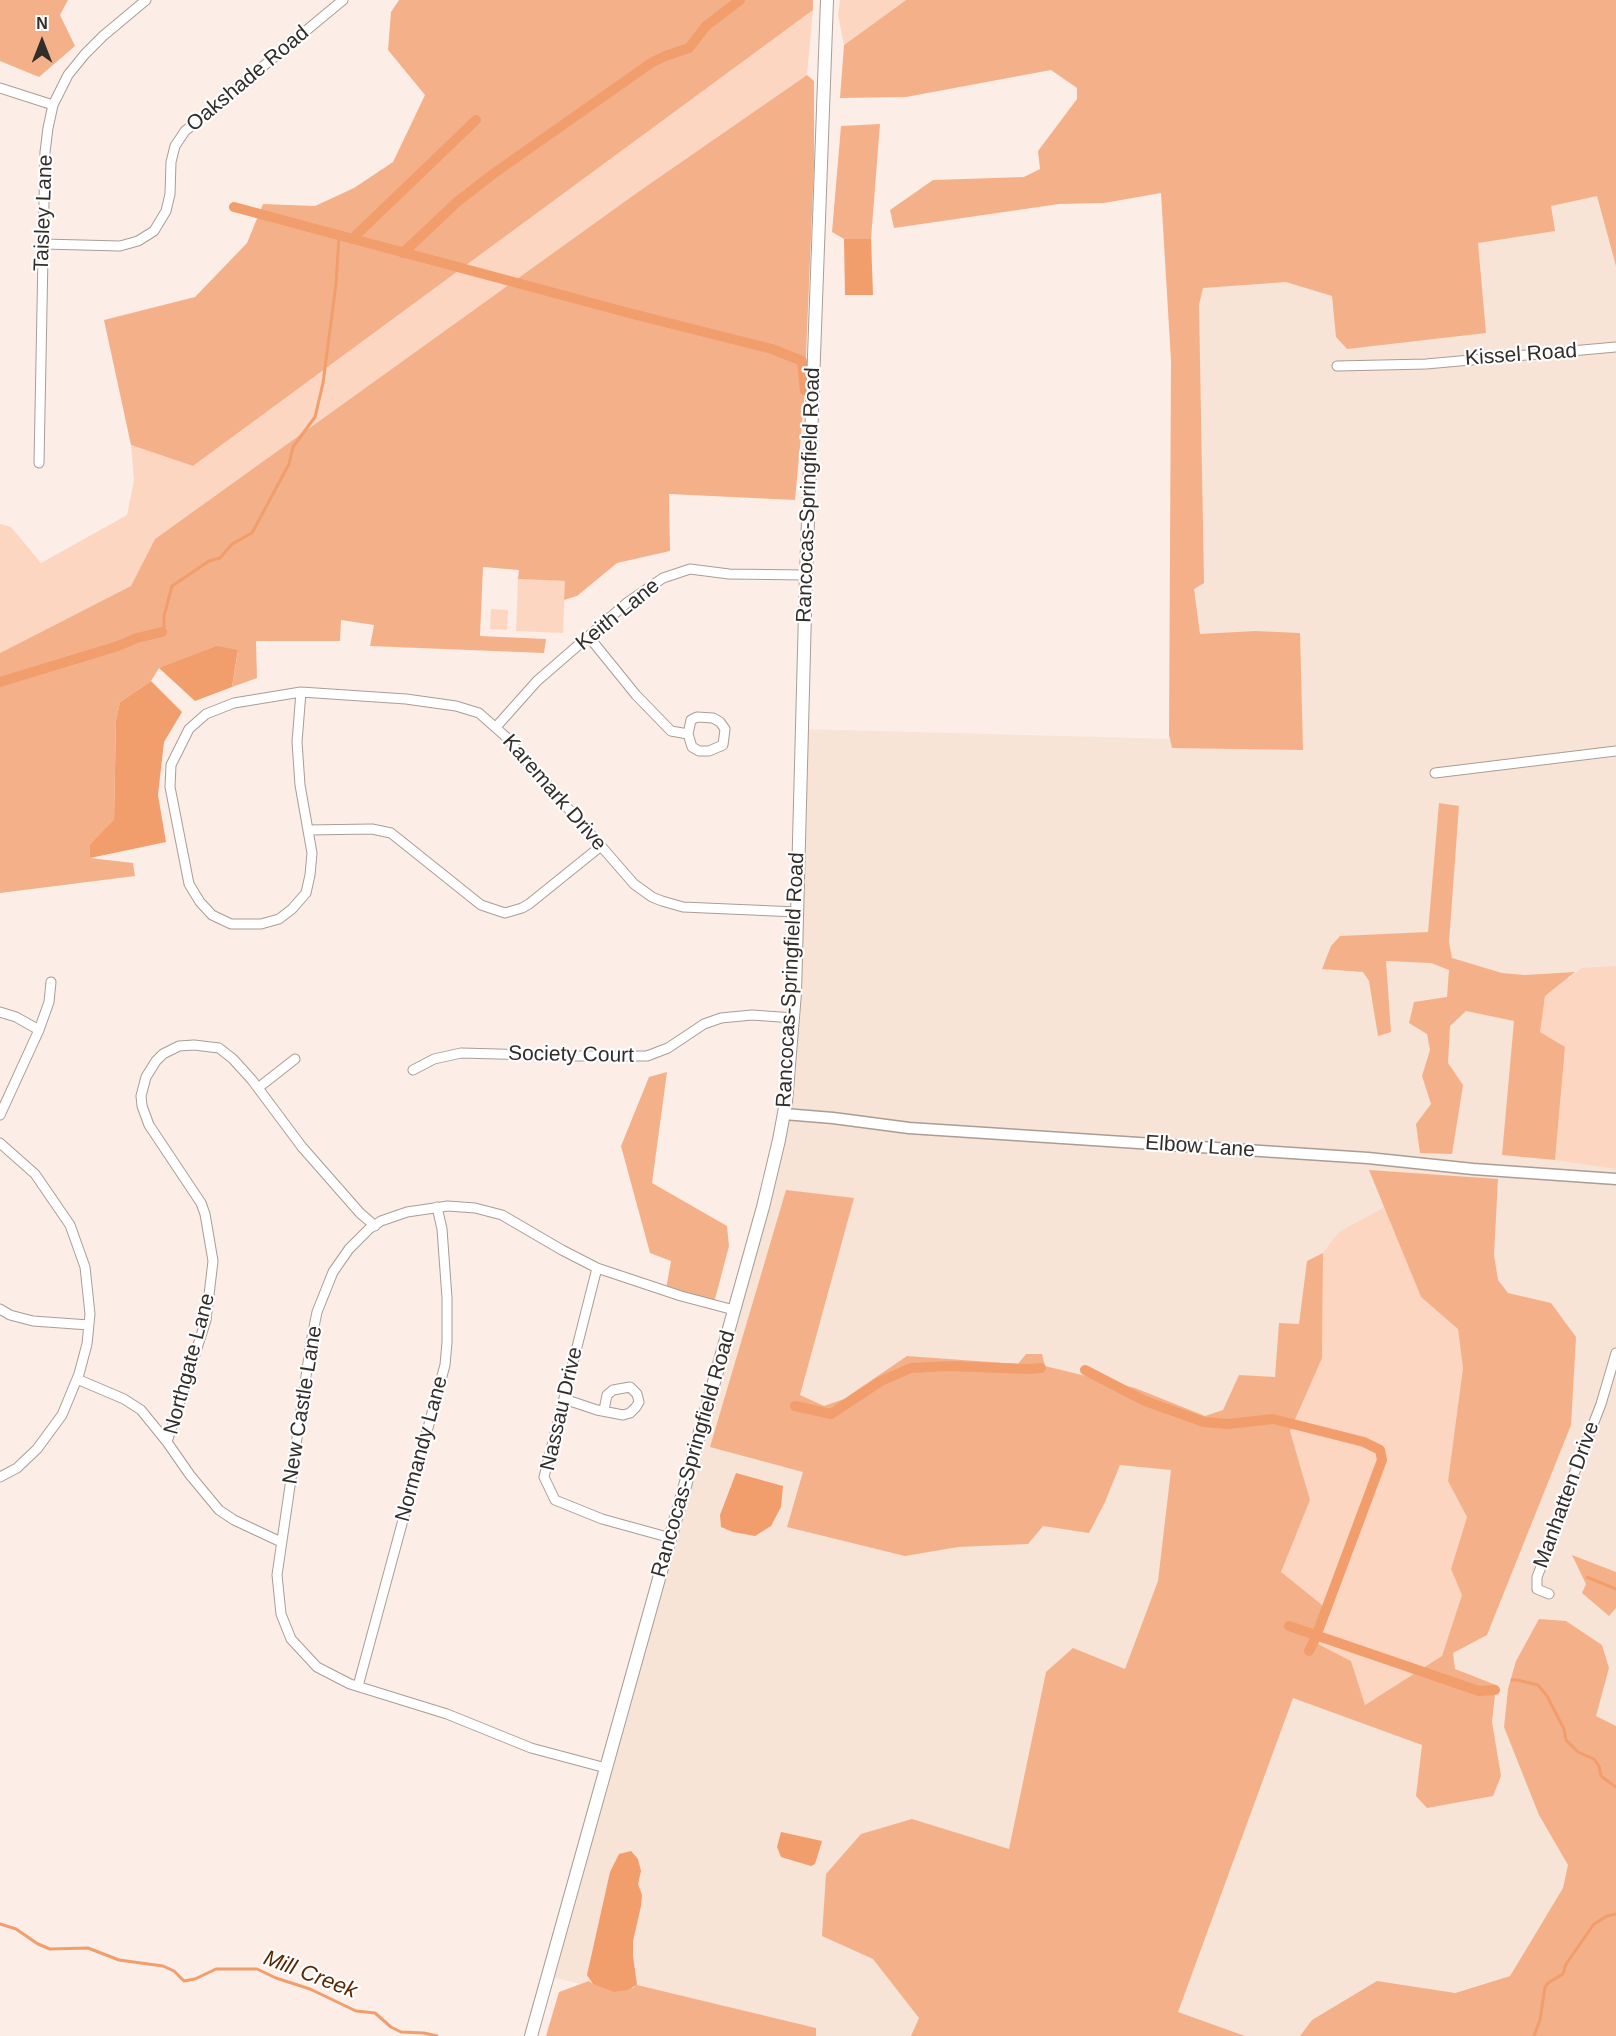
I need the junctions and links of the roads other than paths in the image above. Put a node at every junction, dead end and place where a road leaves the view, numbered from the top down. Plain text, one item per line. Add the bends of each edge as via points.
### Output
1 (146, 0) edge
2 (343, 0) edge
3 (827, 0) edge
4 (0, 88) edge
5 (53, 105) junction
6 (43, 244) junction
7 (1616, 347) edge
8 (1337, 366) dead end
9 (39, 463) dead end
10 (806, 575) junction
11 (589, 637) junction
12 (301, 692) junction
13 (496, 727) junction
14 (687, 734) junction
15 (1616, 751) edge
16 (1435, 773) dead end
17 (308, 830) junction
18 (601, 846) junction
19 (797, 912) junction
20 (51, 982) dead end
21 (0, 1012) edge
22 (794, 1018) junction
23 (39, 1030) junction
24 (295, 1059) dead end
25 (413, 1070) dead end
26 (258, 1088) junction
27 (784, 1114) junction
28 (0, 1115) edge
29 (0, 1143) edge
30 (1616, 1179) edge
31 (437, 1207) junction
32 (375, 1226) junction
33 (597, 1268) junction
34 (0, 1309) edge
35 (734, 1310) junction
36 (89, 1325) junction
37 (1616, 1353) edge
38 (77, 1379) junction
39 (564, 1399) junction
40 (604, 1410) dead end
41 (167, 1442) junction
42 (0, 1477) edge
43 (671, 1538) junction
44 (281, 1542) junction
45 (1549, 1594) dead end
46 (358, 1686) junction
47 (606, 1768) junction
48 (531, 2035) edge

1 - 5 street, Taisley Lane via 85,54 68,75
2 - 6 street, Oakshade Road via 185,131 171,162 166,210 153,231 138,242 120,246
3 - 10 main road, Rancocas-Springfield Road
4 - 5 street
5 - 6 street, Taisley Lane via 45,152
6 - 9 street, Taisley Lane
7 - 8 street, Kissel Road via 1426,364
10 - 11 street, Keith Lane via 690,569 672,574 645,589
10 - 19 main road, Rancocas-Springfield Road
11 - 13 street, Keith Lane via 537,681
11 - 14 street via 663,725
12 - 13 street, Karemark Drive via 456,706 479,713
12 - 17 street, Karemark Drive via 297,742
12 - 17 street, Karemark Drive via 234,703 206,714 189,729 171,765 170,788 189,884 212,915 231,924 279,920 306,893 312,853
13 - 18 street, Karemark Drive
14 - 14 street via 691,720 698,717 713,718 725,729 723,745 709,751 692,747
15 - 16 street
17 - 18 street via 372,829 391,833 481,905 505,913 529,904
18 - 19 street, Karemark Drive via 634,884 662,902
19 - 22 main road, Rancocas-Springfield Road
20 - 23 street
21 - 23 street
22 - 25 street, Society Court via 721,1018 647,1056 461,1053 434,1059
22 - 27 main road, Rancocas-Springfield Road
23 - 28 street
24 - 26 street
26 - 32 street, Northgate Lane via 302,1147
26 - 41 street, Northgate Lane via 240,1065 219,1048 194,1044 178,1046 163,1054 150,1068 143,1087 142,1106 149,1125 205,1214 213,1261 206,1320
27 - 30 street, Elbow Lane via 909,1128 1368,1158
27 - 35 main road, Rancocas-Springfield Road
29 - 36 street via 35,1174 70,1225 86,1275
31 - 32 street, New Castle Lane via 407,1212
31 - 33 street, New Castle Lane via 475,1208 502,1215
31 - 46 street, Normandy Lane via 447,1298 445,1365
32 - 44 street, New Castle Lane via 358,1238 341,1261 319,1305
33 - 35 street, New Castle Lane
33 - 39 street, Nassau Drive
34 - 36 street via 33,1321
35 - 43 main road, Rancocas-Springfield Road
36 - 38 street
37 - 45 street, Manhatten Drive via 1537,1576 1537,1589
38 - 41 street via 132,1404
38 - 42 street via 62,1415 46,1438 17,1468
39 - 40 street
39 - 43 street, Nassau Drive via 544,1477 555,1500 602,1519
41 - 44 street, Northgate Lane via 219,1510
43 - 47 main road, Rancocas-Springfield Road
44 - 46 street, New Castle Lane via 278,1601 291,1639 317,1667
46 - 47 street, New Castle Lane via 447,1714 531,1748
47 - 48 main road, Rancocas-Springfield Road

